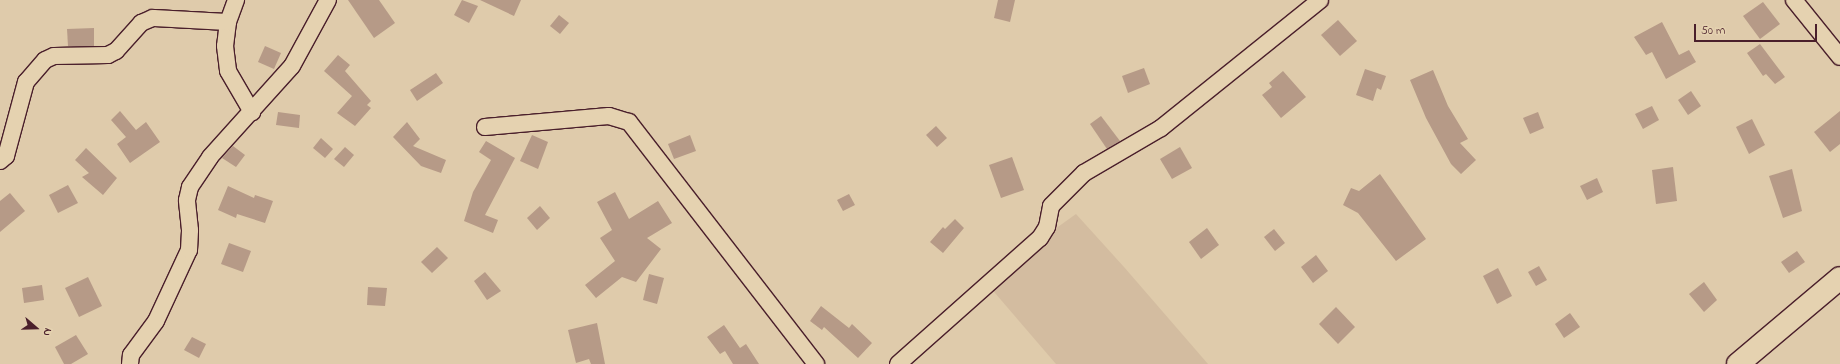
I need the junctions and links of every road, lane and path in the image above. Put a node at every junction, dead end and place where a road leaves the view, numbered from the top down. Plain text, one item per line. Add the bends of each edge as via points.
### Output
1 (236, 0) edge
2 (328, 0) edge
3 (1320, 0) edge
4 (1794, 0) edge
5 (228, 22) junction
6 (1840, 57) edge
7 (252, 112) junction
8 (485, 127) dead end
9 (0, 161) edge
10 (1840, 278) edge
11 (130, 364) edge
12 (816, 364) edge
13 (898, 364) edge
14 (1738, 364) edge

1 - 5 street
2 - 7 street via 292,66
3 - 13 street via 1161,128 1084,173 1051,206 1048,227 1040,238
4 - 6 street
5 - 7 street via 225,46 228,71
5 - 9 street via 153,18 141,23 116,51 108,55 54,56 44,60 26,82 6,156
7 - 11 street via 210,157 190,187 187,200 189,250 156,321 131,355
8 - 12 street via 609,116 629,122
10 - 14 main road

